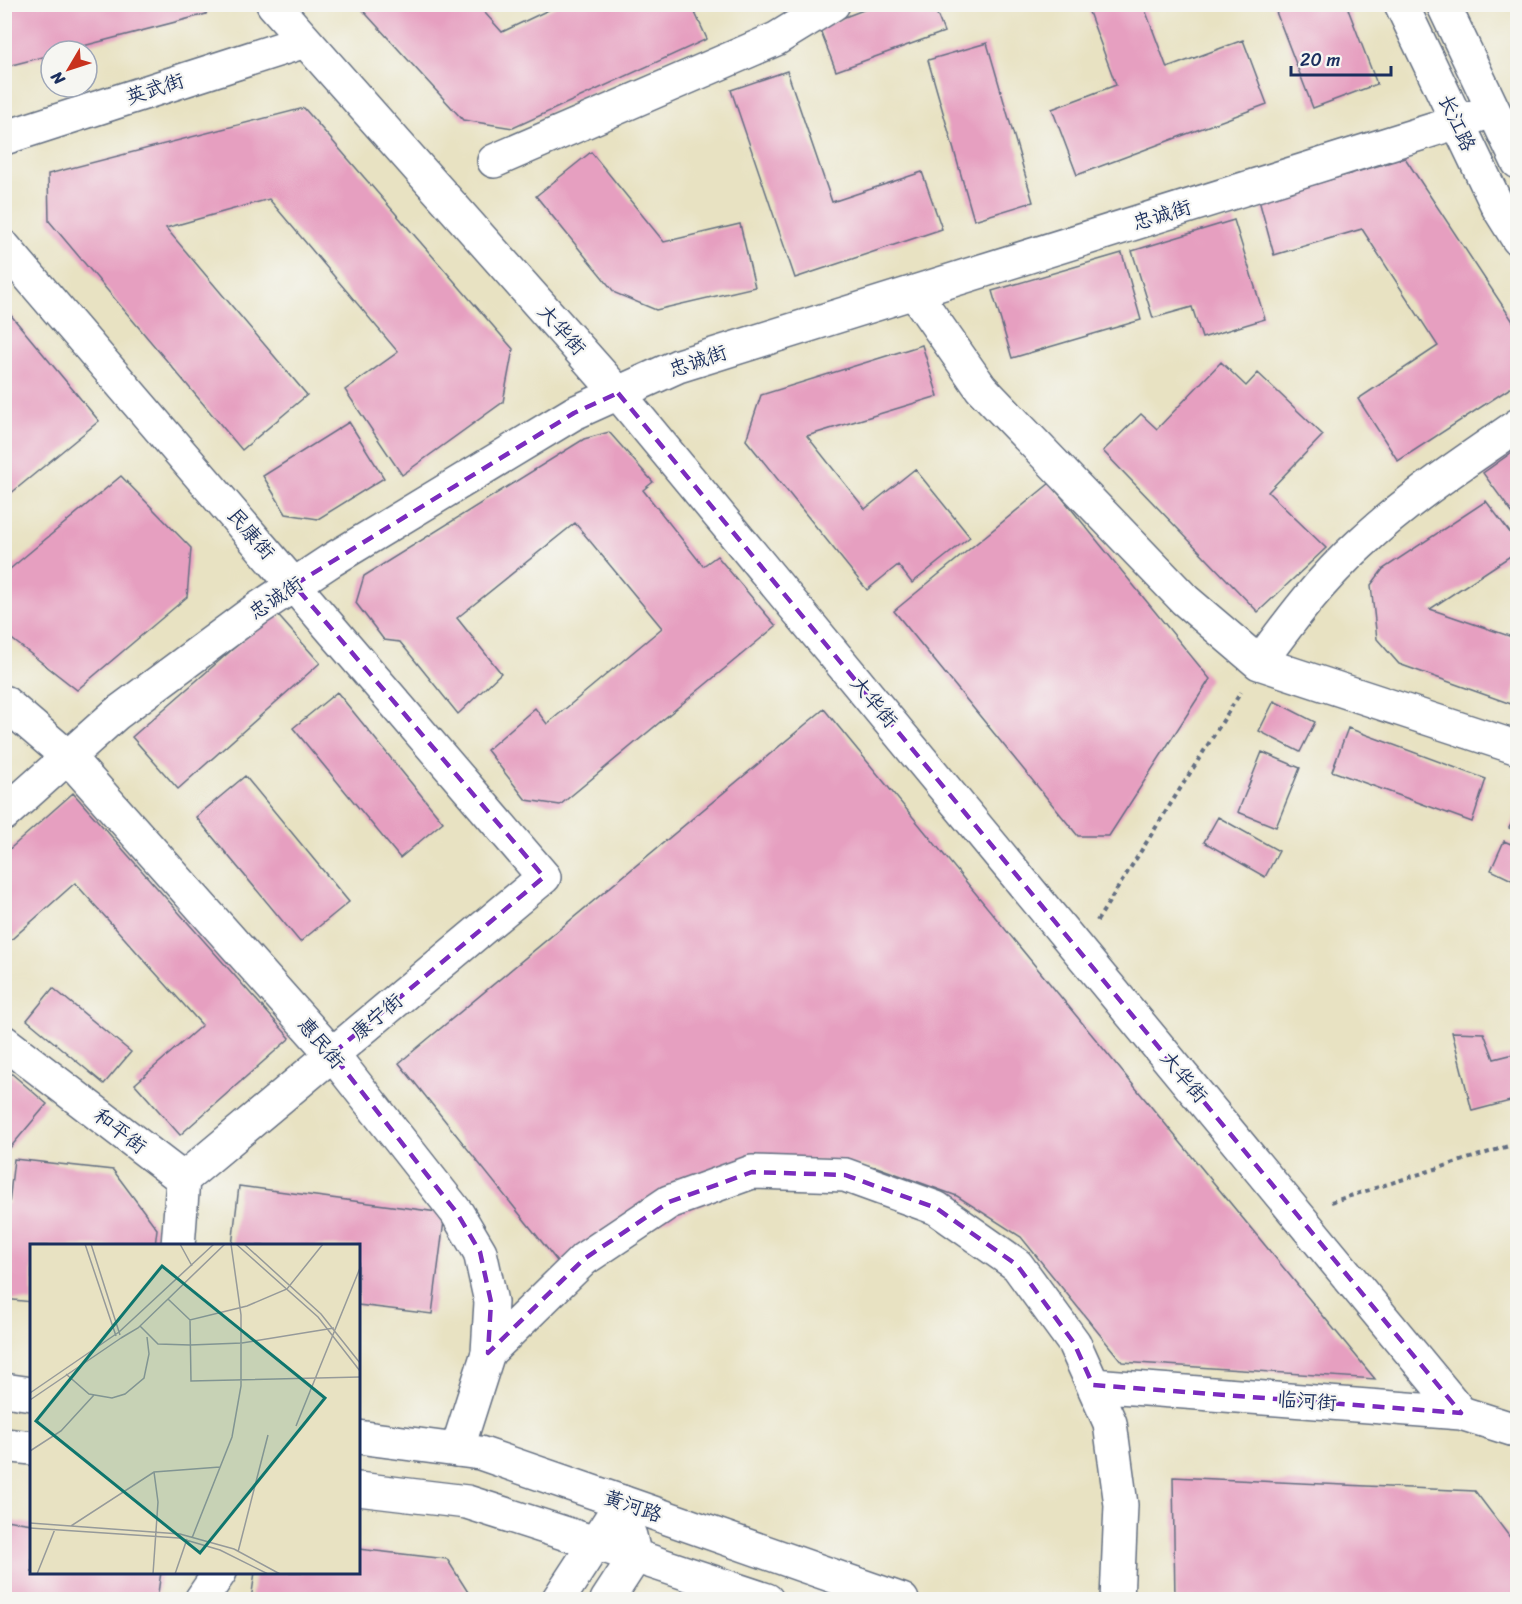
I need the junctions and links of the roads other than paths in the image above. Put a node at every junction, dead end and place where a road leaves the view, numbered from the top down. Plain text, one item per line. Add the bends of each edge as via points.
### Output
1 (273, 4) edge
2 (833, 4) edge
3 (1401, 4) edge
4 (1443, 4) edge
5 (305, 41) junction
6 (1463, 136) junction
7 (1508, 136) edge
8 (4, 138) edge
9 (494, 161) dead end
10 (1518, 239) edge
11 (4, 246) edge
12 (914, 292) junction
13 (618, 393) junction
14 (1518, 425) edge
15 (294, 585) junction
16 (1259, 663) junction
17 (4, 702) edge
18 (1518, 748) edge
19 (68, 757) junction
20 (4, 814) edge
21 (544, 877) joint
22 (4, 1042) edge
23 (332, 1054) junction
24 (183, 1179) junction
25 (178, 1244) edge
26 (488, 1353) junction
27 (1093, 1385) junction
28 (4, 1390) edge
29 (30, 1394) edge
30 (1461, 1413) junction
31 (1518, 1431) edge
32 (360, 1437) edge
33 (4, 1445) edge
34 (30, 1448) edge
35 (457, 1449) junction
36 (360, 1489) edge
37 (622, 1502) junction
38 (595, 1544) junction
39 (635, 1557) junction
40 (218, 1574) edge
41 (201, 1599) edge
42 (558, 1599) edge
43 (607, 1599) edge
44 (767, 1599) edge
45 (902, 1599) edge
46 (1117, 1599) edge

1 - 5 main road, 大华街
2 - 9 main road via 776,39
3 - 6 main road, 长江路
4 - 7 main road, 长江路
5 - 8 main road, 英武街
5 - 13 main road, 大华街
6 - 7 main road, 忠诚街
6 - 10 main road, 长江路
6 - 12 main road, 忠诚街
11 - 15 main road, 民康街
12 - 13 main road, 忠诚街 via 678,366
12 - 16 main road via 981,388 1185,600
13 - 15 main road, 忠诚街 via 574,413
13 - 30 main road, 大华街
14 - 16 main road via 1421,492 1359,544 1301,606
15 - 19 main road, 忠诚街 via 116,714
15 - 21 main road, 民康街
16 - 18 main road
17 - 19 main road, 惠民街
19 - 20 main road, 忠诚街
19 - 23 main road, 惠民街
21 - 23 main road, 康宁街
22 - 24 main road, 和平街
23 - 24 main road, 康宁街
23 - 26 main road, 惠民街 via 457,1213 480,1252 490,1302
24 - 25 main road
26 - 27 main road via 584,1259 669,1202 752,1172 845,1174 936,1208 1017,1265 1074,1342
26 - 35 main road, 惠民街
27 - 30 main road, 临河街
27 - 46 main road via 1110,1423 1121,1505
28 - 29 main road
30 - 31 main road, 临河街
32 - 35 main road, 黄河路
33 - 34 main road
35 - 37 main road, 黄河路 via 480,1453
36 - 38 main road via 467,1502
37 - 38 main road
37 - 39 main road
37 - 45 main road, 黄河路
38 - 39 main road
38 - 42 main road
39 - 43 main road
39 - 44 main road
40 - 41 main road

